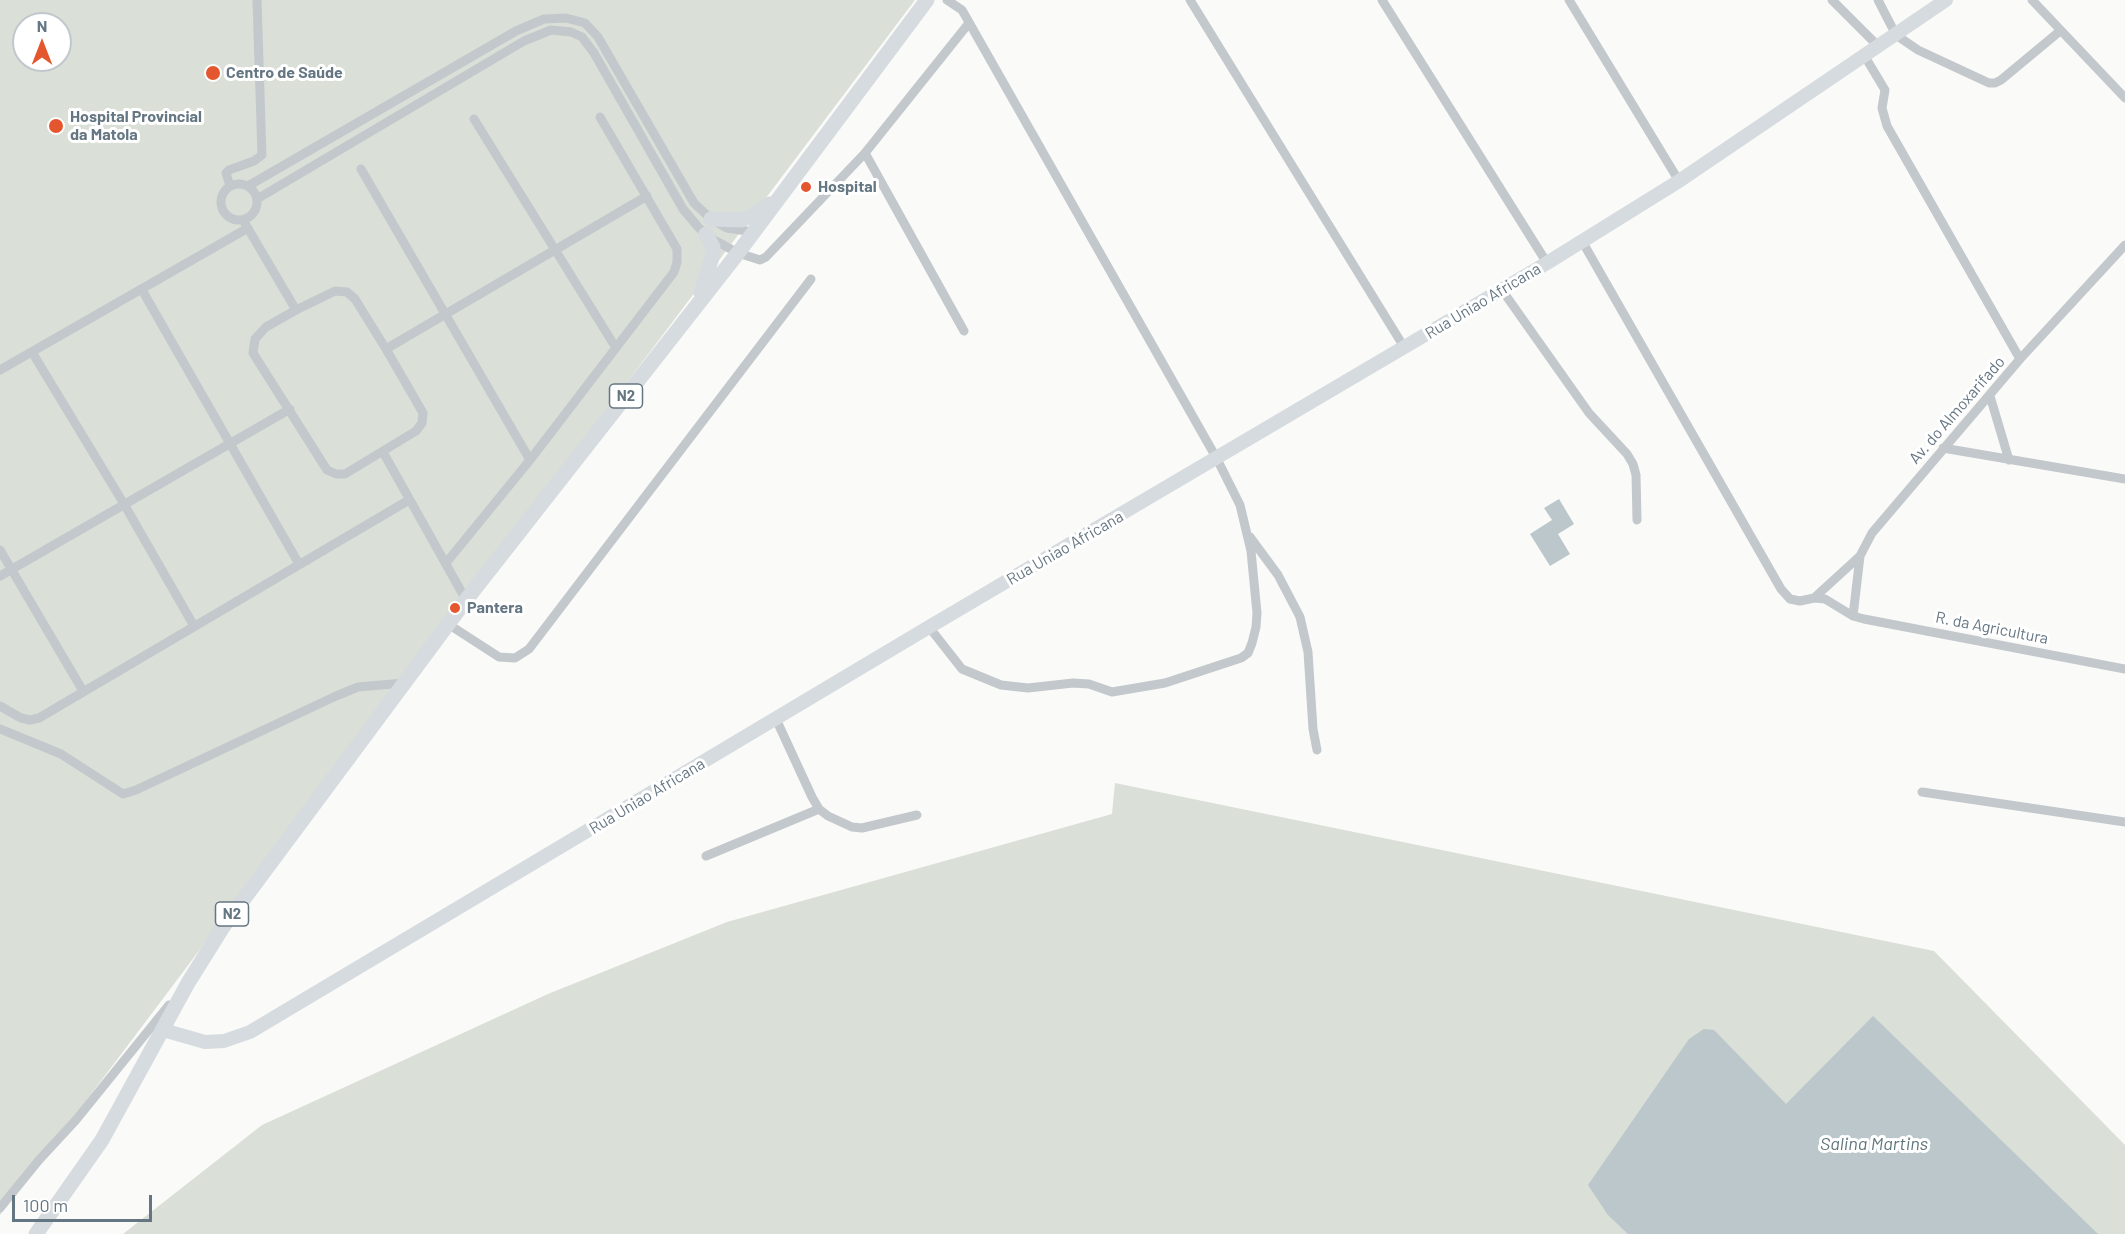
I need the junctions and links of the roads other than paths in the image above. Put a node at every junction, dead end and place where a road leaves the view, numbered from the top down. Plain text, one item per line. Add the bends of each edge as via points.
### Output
1 (257, 0) edge
2 (927, 0) edge
3 (947, 0) edge
4 (1190, 0) edge
5 (1382, 0) edge
6 (1569, 0) edge
7 (1832, 0) edge
8 (1878, 0) edge
9 (1946, 0) edge
10 (2032, 0) edge
11 (969, 23) junction
12 (2060, 31) junction
13 (1896, 35) junction
14 (1878, 46) junction
15 (1864, 55) junction
16 (2125, 98) edge
17 (600, 117) dead end
18 (474, 118) dead end
19 (865, 153) junction
20 (361, 169) dead end
21 (1679, 181) junction
22 (230, 186) junction
23 (248, 186) junction
24 (647, 196) junction
25 (779, 197) junction
26 (257, 199) junction
27 (246, 224) junction
28 (709, 227) junction
29 (753, 232) junction
30 (1582, 241) junction
31 (2125, 245) edge
32 (556, 249) junction
33 (738, 253) junction
34 (1547, 263) junction
35 (811, 279) dead end
36 (142, 290) junction
37 (1502, 290) junction
38 (696, 307) junction
39 (296, 310) junction
40 (447, 314) junction
41 (964, 332) dead end
42 (1404, 347) junction
43 (616, 348) junction
44 (386, 349) junction
45 (32, 352) junction
46 (2020, 359) junction
47 (0, 370) edge
48 (1990, 396) junction
49 (290, 409) junction
50 (229, 443) junction
51 (1943, 448) junction
52 (383, 452) junction
53 (1217, 459) junction
54 (530, 460) junction
55 (2009, 460) junction
56 (2125, 479) edge
57 (409, 500) junction
58 (124, 504) junction
59 (1637, 520) dead end
60 (1248, 535) junction
61 (0, 550) edge
62 (1860, 556) junction
63 (446, 563) junction
64 (299, 564) junction
65 (12, 570) junction
66 (0, 576) edge
67 (1814, 598) junction
68 (466, 600) junction
69 (1853, 616) junction
70 (448, 624) junction
71 (194, 626) junction
72 (929, 627) junction
73 (2125, 669) edge
74 (404, 683) junction
75 (82, 691) junction
76 (0, 706) edge
77 (776, 719) junction
78 (0, 729) edge
79 (1317, 750) dead end
80 (1922, 792) dead end
81 (819, 809) junction
82 (917, 815) dead end
83 (2125, 822) edge
84 (706, 856) dead end
85 (188, 983) junction
86 (163, 1030) junction
87 (0, 1208) edge
88 (36, 1234) edge

1 - 22 street via 262,155 229,170 226,173
2 - 25 main road, N2
3 - 11 street via 962,10
4 - 42 street
5 - 34 street
6 - 21 street
7 - 14 street
8 - 13 street
9 - 13 main road, Rua Uniao Africana
10 - 12 street
11 - 19 street
11 - 53 street
12 - 13 street via 1995,83 1968,75
12 - 16 street
13 - 14 main road, Rua Uniao Africana
14 - 15 main road, Rua Uniao Africana
15 - 21 main road, Rua Uniao Africana
15 - 46 street via 1885,90 1882,108 1887,126
17 - 24 street
18 - 32 street
19 - 33 street via 766,257 753,260
19 - 41 street
20 - 40 street
21 - 30 main road, Rua Uniao Africana
22 - 23 street
22 - 27 street via 222,195 223,212
23 - 26 street
23 - 28 street via 516,31 544,19 566,18 585,23 598,36
24 - 32 street
24 - 43 street via 677,249 675,272
25 - 28 main road via 754,215
25 - 29 main road, N2
26 - 27 street
26 - 28 street via 524,41 551,30 582,37 683,209
27 - 36 street
27 - 39 street
28 - 29 street
28 - 33 street
28 - 38 main road via 713,254
29 - 33 main road, N2
30 - 34 main road, Rua Uniao Africana
30 - 67 street via 1781,589 1790,599 1800,602
31 - 46 street, Av. do Almoxarifado
32 - 40 street
32 - 43 street
33 - 38 main road, N2
34 - 37 main road, Rua Uniao Africana
35 - 70 street via 529,650 515,658 499,657
36 - 45 street
36 - 50 street
37 - 42 main road, Rua Uniao Africana
37 - 59 street via 1589,412 1633,464
38 - 68 main road, N2
39 - 44 street via 335,291 347,292
39 - 49 street via 260,333 255,339 254,353
40 - 44 street
40 - 54 street
42 - 53 main road, Rua Uniao Africana
43 - 54 street
44 - 52 street via 423,413 416,431
45 - 47 street
45 - 58 street
46 - 48 street, Av. do Almoxarifado
48 - 51 street, Av. do Almoxarifado
48 - 55 street
49 - 50 street
49 - 52 street via 327,470 345,474
50 - 58 street
50 - 64 street
51 - 55 street
51 - 62 street, Av. do Almoxarifado via 1872,533
52 - 57 street
53 - 60 street via 1240,505
53 - 72 main road, Rua Uniao Africana
54 - 63 street
55 - 56 street
57 - 63 street
57 - 64 street
58 - 65 street
58 - 71 street
60 - 72 street via 1257,613 1248,653 1165,682 1112,692 1089,684 1028,688 1001,685 962,669
60 - 79 street via 1278,575 1300,617 1308,652
61 - 65 street
62 - 67 street
62 - 69 street, Av. do Almoxarifado
63 - 68 street
64 - 71 street
65 - 66 street
65 - 75 street
67 - 69 street via 1825,599
68 - 70 main road, N2
69 - 73 street, R. da Agricultura
70 - 74 main road, N2
71 - 75 street
72 - 77 main road, Rua Uniao Africana
74 - 78 street via 358,687 123,794 61,754
74 - 85 main road, N2 via 223,927
75 - 76 street via 30,720
77 - 81 street
77 - 86 main road, Rua Uniao Africana via 250,1032 224,1041 204,1042
80 - 83 street
81 - 82 street via 838,821 862,828
81 - 84 street
85 - 86 main road, N2
85 - 87 street
86 - 88 main road, N2 via 102,1140

